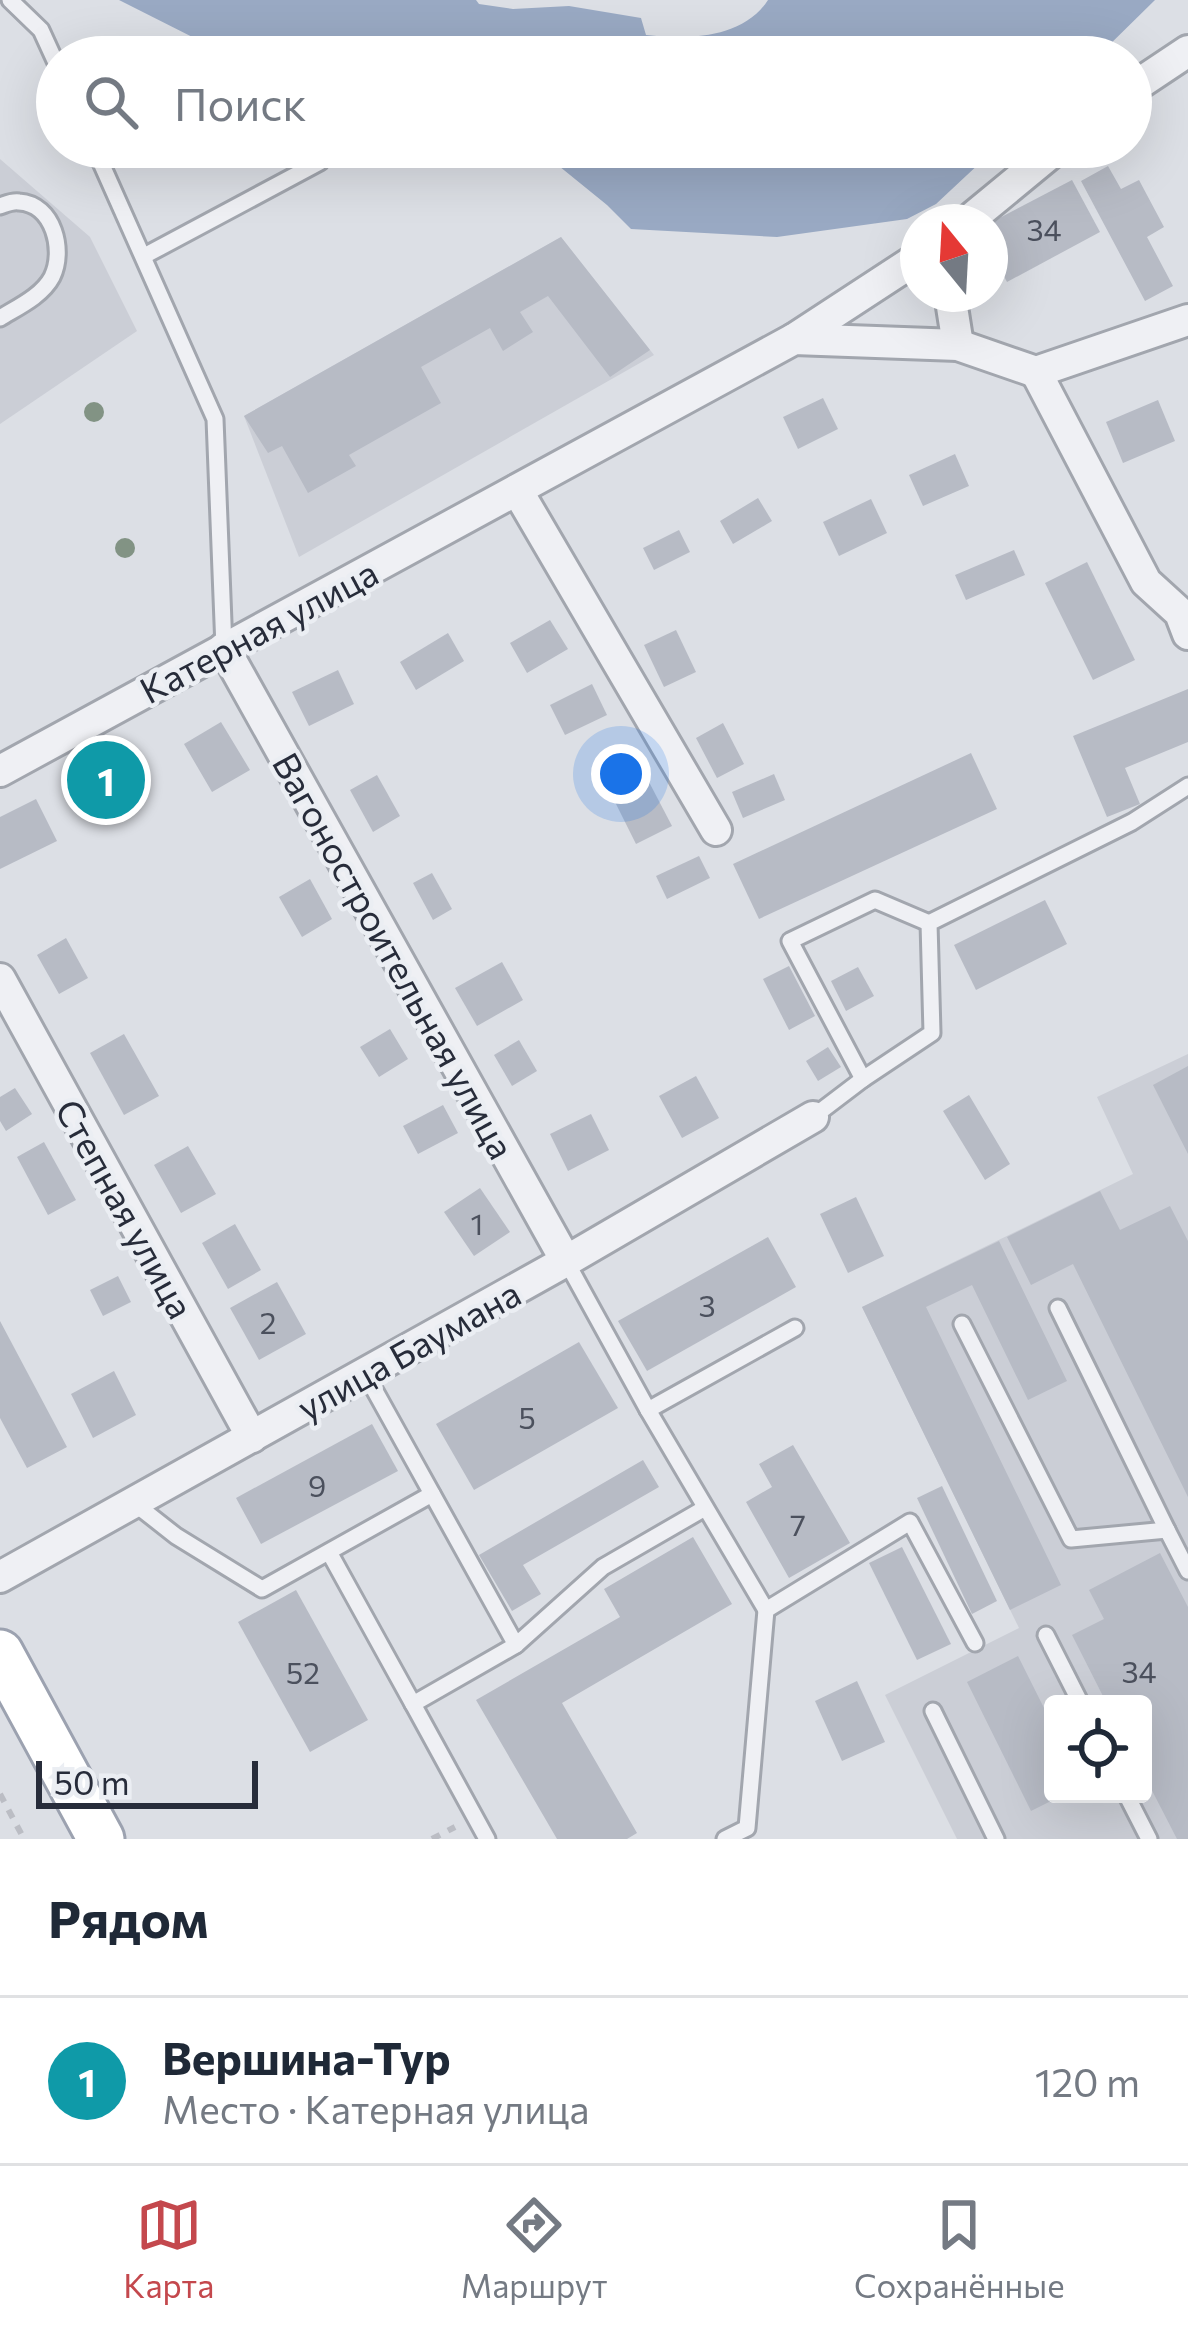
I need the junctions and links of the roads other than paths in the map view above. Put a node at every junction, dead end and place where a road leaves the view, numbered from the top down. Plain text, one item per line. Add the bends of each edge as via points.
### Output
1 (10, 0) edge
2 (44, 36) edge
3 (1188, 51) edge
4 (1152, 75) edge
5 (104, 168) edge
6 (309, 168) edge
7 (1033, 168) edge
8 (989, 204) edge
9 (0, 206) edge
10 (144, 256) junction
11 (900, 270) edge
12 (953, 312) edge
13 (0, 318) edge
14 (1188, 320) edge
15 (794, 339) junction
16 (958, 345) junction
17 (1036, 372) junction
18 (517, 490) junction
19 (1188, 634) edge
20 (224, 648) junction
21 (0, 771) edge
22 (1188, 786) edge
23 (716, 830) dead end
24 (929, 922) junction
25 (0, 979) edge
26 (863, 1079) junction
27 (813, 1117) joint
28 (566, 1261) junction
29 (1058, 1308) dead end
30 (962, 1324) dead end
31 (795, 1328) dead end
32 (365, 1373) junction
33 (648, 1410) junction
34 (252, 1437) junction
35 (432, 1494) junction
36 (134, 1502) junction
37 (705, 1508) junction
38 (1167, 1530) junction
39 (329, 1552) junction
40 (1188, 1571) edge
41 (0, 1576) edge
42 (766, 1610) junction
43 (1046, 1635) dead end
44 (975, 1643) dead end
45 (516, 1645) junction
46 (0, 1653) edge
47 (1076, 1695) edge
48 (413, 1704) junction
49 (933, 1711) dead end
50 (1131, 1803) edge
51 (750, 1833) edge
52 (101, 1839) edge
53 (487, 1839) edge
54 (725, 1839) edge
55 (996, 1839) edge
56 (1149, 1839) edge

1 - 2 lane
3 - 4 street
5 - 10 lane
6 - 10 lane
7 - 8 street
9 - 13 lane via 34,207 48,220 59,259 38,294
10 - 20 lane via 215,418
11 - 15 street, Катерная улица
12 - 16 street
14 - 17 street
15 - 16 street
15 - 18 street, Катерная улица
16 - 17 street
17 - 19 street via 1146,582 1180,613
18 - 20 street, Катерная улица
18 - 23 street
20 - 21 street, Катерная улица
20 - 28 street, Вагоностроительная улица
22 - 24 lane
24 - 26 lane via 932,1033
24 - 26 lane via 875,900 790,941
25 - 34 street, Степная улица
26 - 27 lane
27 - 28 street, улица Баумана
28 - 32 street, улица Баумана
28 - 33 lane
29 - 38 lane
30 - 38 lane via 1071,1539
31 - 33 lane
32 - 34 street, улица Баумана
32 - 35 lane
33 - 37 lane
34 - 36 street, улица Баумана
35 - 39 lane
35 - 45 lane
36 - 39 lane via 262,1589
36 - 41 street, улица Баумана
37 - 42 lane
37 - 45 lane via 603,1567
38 - 40 lane
39 - 48 lane
42 - 44 lane via 910,1522
42 - 51 lane
43 - 47 lane
45 - 48 lane
46 - 52 main road
48 - 53 lane
49 - 55 lane
50 - 56 lane
51 - 54 lane

